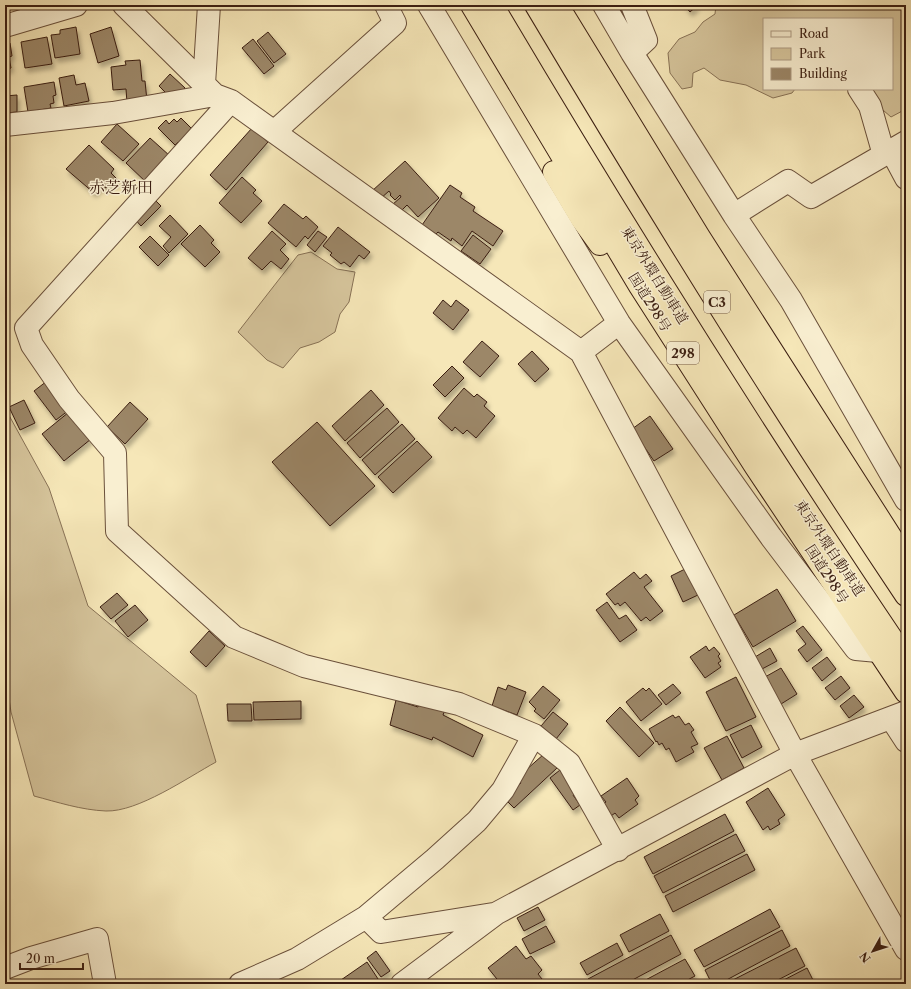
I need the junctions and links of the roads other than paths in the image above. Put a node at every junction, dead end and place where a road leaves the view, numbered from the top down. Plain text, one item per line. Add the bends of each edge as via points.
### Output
1 (76, 5) edge
2 (124, 5) edge
3 (209, 5) edge
4 (386, 5) edge
5 (429, 5) edge
6 (492, 5) edge
7 (536, 5) edge
8 (557, 5) edge
9 (572, 5) edge
10 (604, 5) edge
11 (632, 5) edge
12 (462, 7) edge
13 (5, 26) edge
14 (632, 53) junction
15 (860, 90) edge
16 (217, 94) junction
17 (5, 125) edge
18 (274, 132) junction
19 (894, 149) edge
20 (906, 178) edge
21 (734, 215) junction
22 (619, 322) junction
23 (581, 352) junction
24 (844, 464) junction
25 (906, 500) edge
26 (906, 561) edge
27 (906, 595) edge
28 (878, 651) junction
29 (906, 660) edge
30 (906, 692) edge
31 (898, 715) edge
32 (534, 734) junction
33 (906, 741) edge
34 (794, 754) junction
35 (618, 850) junction
36 (497, 913) junction
37 (366, 917) junction
38 (906, 949) edge
39 (5, 968) edge
40 (406, 983) edge
41 (105, 984) edge
42 (240, 984) edge

1 - 13 street
2 - 16 street
3 - 16 street
4 - 18 street via 395,23
5 - 22 street
6 - 29 highway, 東京外環自動車道 via 701,349
7 - 27 highway, C3 via 725,315
8 - 24 highway via 699,237
9 - 24 highway via 772,335
10 - 14 street
11 - 14 street via 646,40
12 - 28 highway, 国道298号 / 298 via 708,393
14 - 21 street
15 - 19 street
16 - 17 street via 113,113
16 - 18 street
16 - 32 street via 26,328 32,345 69,399 114,453 116,531 234,637 304,666 459,704
18 - 23 street
19 - 20 street
19 - 21 street via 811,197 788,181
21 - 25 street via 791,300
22 - 23 street
22 - 28 street via 771,537 856,649
23 - 34 street
24 - 26 highway
28 - 30 highway, 国道298号 / 298
31 - 33 street
31 - 34 street
32 - 35 street via 569,763
32 - 37 street via 503,790 477,821 435,860
34 - 35 street
34 - 38 street
35 - 36 street
36 - 37 street via 381,932
36 - 40 street
37 - 42 street via 297,959
39 - 41 street via 97,939

